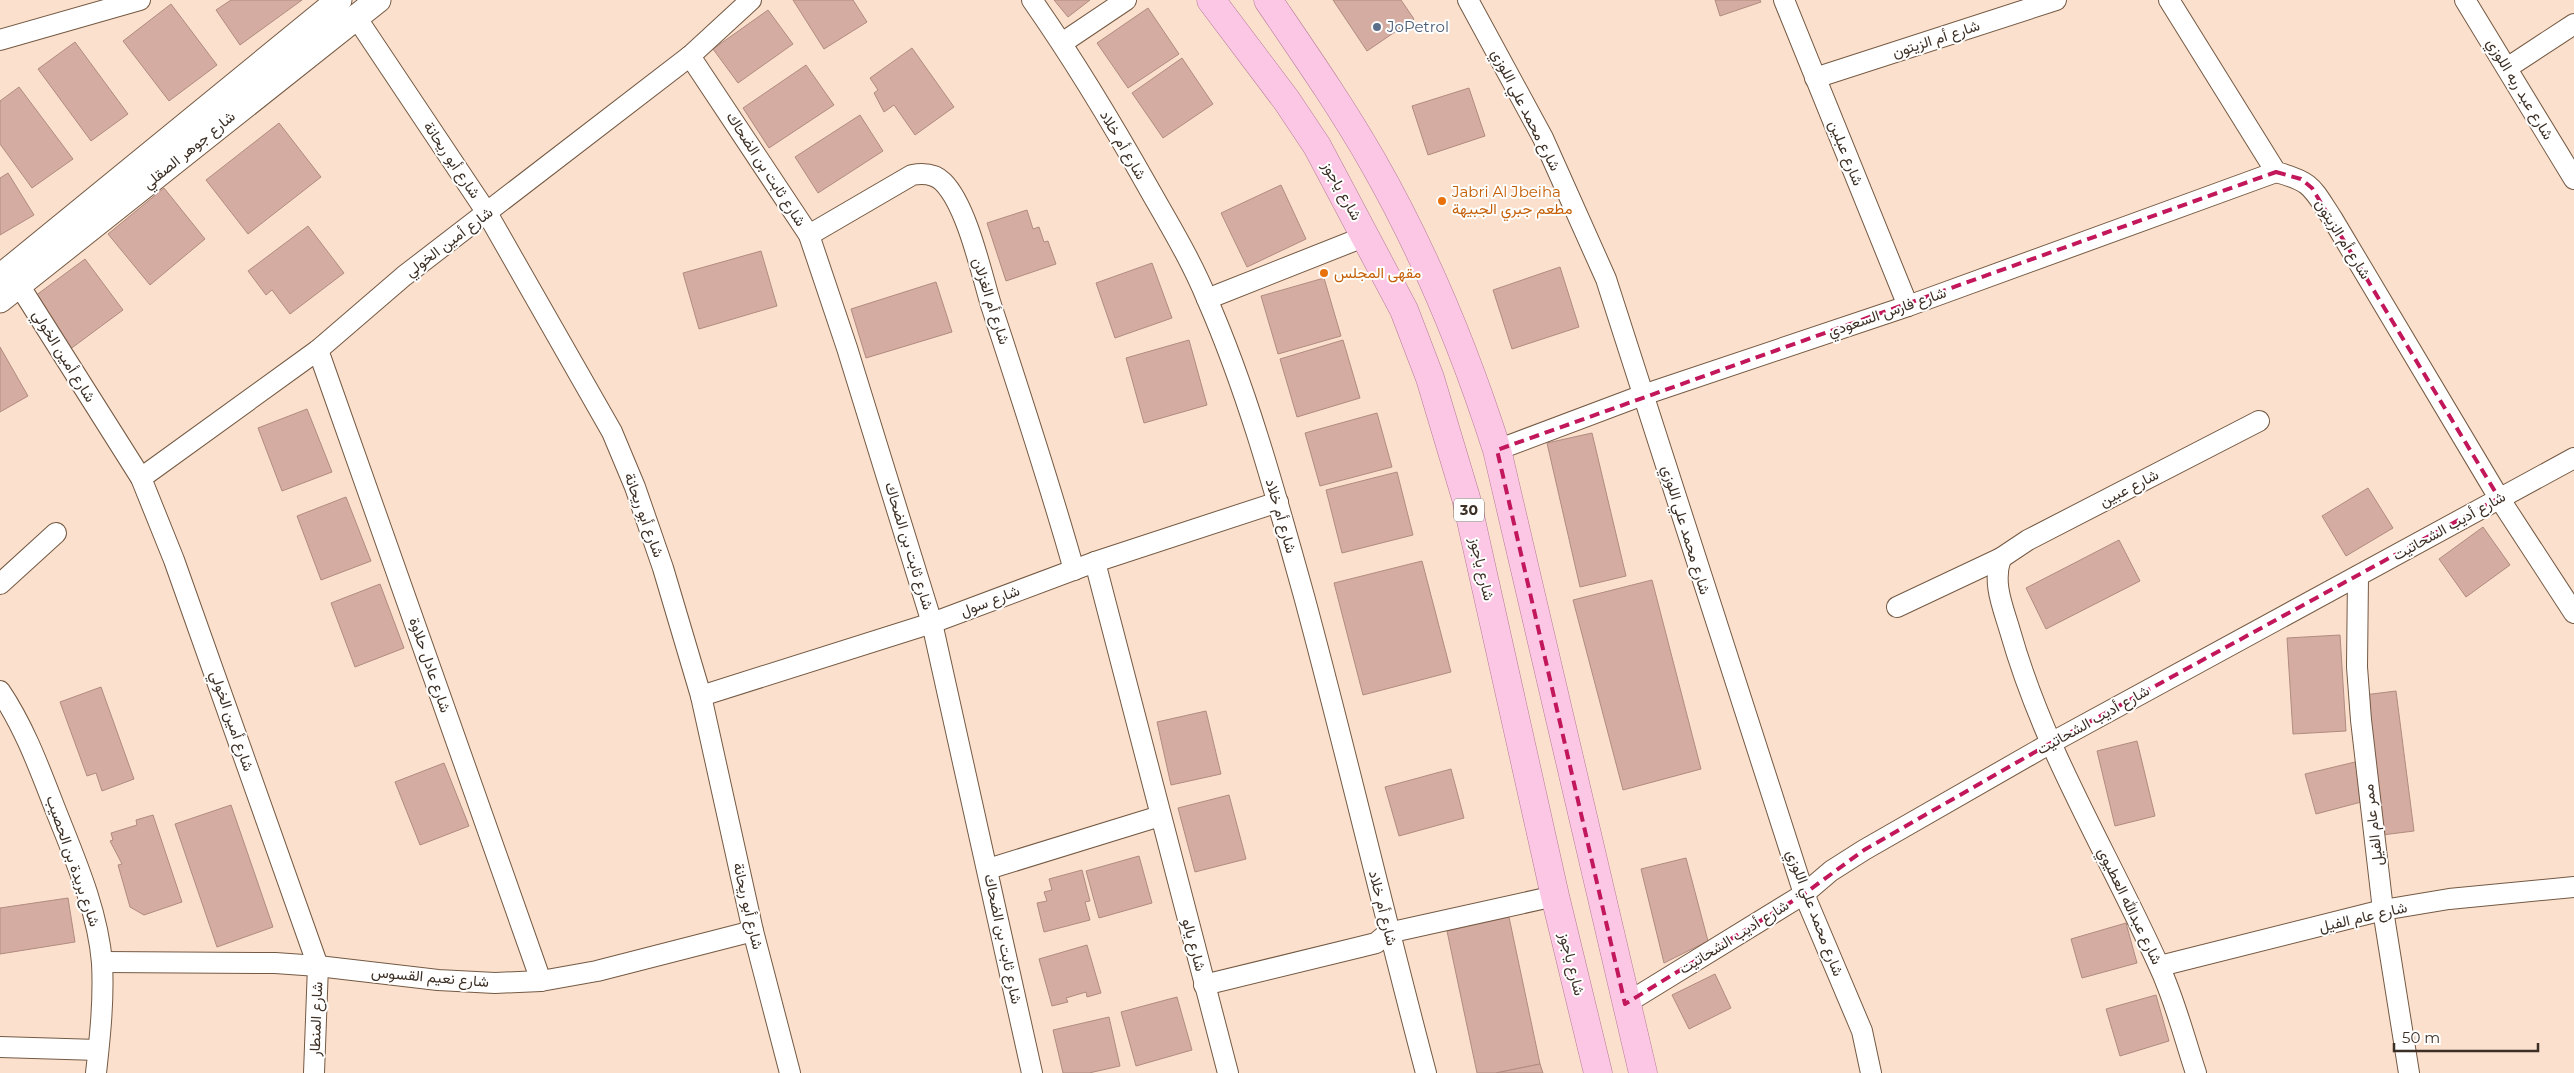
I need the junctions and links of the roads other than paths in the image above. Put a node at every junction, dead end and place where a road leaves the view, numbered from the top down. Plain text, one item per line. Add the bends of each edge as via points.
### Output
1 (140, 0) edge
2 (378, 0) edge
3 (752, 0) edge
4 (1032, 0) edge
5 (1126, 0) edge
6 (1211, 0) edge
7 (1268, 0) edge
8 (1468, 0) edge
9 (1784, 0) edge
10 (2056, 0) edge
11 (2169, 0) edge
12 (2466, 0) edge
13 (348, 9) edge
14 (2574, 24) edge
15 (0, 40) edge
16 (1062, 44) junction
17 (690, 56) junction
18 (2507, 68) junction
19 (1816, 78) junction
20 (2276, 172) junction
21 (2574, 179) edge
22 (487, 214) junction
23 (809, 235) junction
24 (1366, 236) junction
25 (10, 281) edge
26 (1207, 299) junction
27 (0, 300) edge
28 (1908, 306) junction
29 (318, 350) junction
30 (1643, 395) junction
31 (2260, 422) dead end
32 (1497, 450) junction
33 (2574, 458) edge
34 (142, 478) junction
35 (2499, 498) junction
36 (1278, 502) junction
37 (56, 533) dead end
38 (2001, 558) junction
39 (1095, 562) junction
40 (1074, 570) junction
41 (2358, 576) junction
42 (0, 584) edge
43 (1897, 607) dead end
44 (2574, 613) edge
45 (932, 623) junction
46 (0, 691) edge
47 (701, 696) junction
48 (2049, 744) junction
49 (1160, 816) junction
50 (988, 869) junction
51 (2573, 889) edge
52 (1804, 894) junction
53 (1555, 896) junction
54 (2383, 910) junction
55 (753, 931) junction
56 (1388, 933) junction
57 (102, 962) junction
58 (318, 966) junction
59 (2160, 966) junction
60 (541, 981) junction
61 (1204, 985) junction
62 (1625, 1004) junction
63 (0, 1047) edge
64 (98, 1050) junction
65 (96, 1073) edge
66 (314, 1073) edge
67 (790, 1073) edge
68 (1032, 1073) edge
69 (1228, 1073) edge
70 (1426, 1073) edge
71 (1598, 1073) edge
72 (1643, 1073) edge
73 (1871, 1073) edge
74 (2196, 1073) edge
75 (2409, 1073) edge

1 - 15 street
2 - 13 street, شارع جوهر الصقلي
3 - 17 street, شارع أمين الخولي
4 - 16 street, شارع أم خلاد
5 - 16 street
6 - 24 main road, شارع ياجوز / 30 via 1287,100 1317,146
7 - 32 main road via 1346,117 1397,207 1455,330
8 - 30 street, شارع محمد علي اللوزي via 1543,138 1575,207 1606,279
9 - 19 street, شارع عبلين
10 - 19 street, شارع أم الزيتون
11 - 20 street
12 - 18 street, شارع عبد ربه اللوزي
13 - 22 street, شارع أبو ريحانة
13 - 25 street, شارع جوهر الصقلي
14 - 18 street
16 - 26 street, شارع أم خلاد via 1124,145
17 - 22 street, شارع أمين الخولي
17 - 23 street, شارع ثابت بن الضحاك
18 - 21 street, شارع عبد ربه اللوزي
19 - 28 street, شارع عبلين
20 - 28 street, شارع فارس السعودي
20 - 35 street, شارع أم الزيتون via 2301,179 2312,188
22 - 29 street, شارع أمين الخولي via 404,276
22 - 47 street, شارع أبو ريحانة via 612,432 660,559
23 - 40 street, شارع أم الغزلان via 912,175 932,174 943,182 964,217 1027,410
23 - 45 street, شارع ثابت بن الضحاك
24 - 26 street
24 - 53 main road, شارع ياجوز / 30 via 1404,310 1430,378 1459,472
25 - 27 street, شارع جوهر الصقلي
25 - 34 street, شارع أمين الخولي
26 - 36 street, شارع أم خلاد via 1254,423
28 - 30 street, شارع فارس السعودي
29 - 34 street, شارع أمين الخولي
29 - 60 street, شارع عادل حلاوة
30 - 32 street, شارع فارس السعودي
30 - 52 street, شارع محمد علي اللوزي
31 - 38 street, شارع عبين via 2028,540
32 - 62 main road
33 - 35 street, شارع أديب الشحاتيت
34 - 58 street, شارع أمين الخولي via 178,569
35 - 41 street, شارع أديب الشحاتيت
35 - 44 street
36 - 39 street, شارع سول
36 - 56 street, شارع أم خلاد via 1334,710
37 - 42 street
38 - 43 street, شارع عبين
38 - 48 street via 1996,571 1997,586 2018,659
39 - 40 street, شارع سول
39 - 49 street, شارع يالو
40 - 45 street, شارع سول
41 - 48 street, شارع أديب الشحاتيت
41 - 54 street, ممر عام الفيل via 2358,676
45 - 47 street, شارع سول
45 - 50 street, شارع ثابت بن الضحاك
46 - 57 street, شارع بريدة بن الحصيب via 33,752 73,853 97,928
47 - 55 street, شارع أبو ريحانة
48 - 52 street, شارع أديب الشحاتيت via 1864,850 1831,871
48 - 59 street, شارع عبدالله العطيوي
49 - 50 street
49 - 61 street, شارع يالو
50 - 68 street, شارع ثابت بن الضحاك
51 - 54 street, شارع عام الفيل via 2449,899
52 - 62 street, شارع أديب الشحاتيت
52 - 73 street, شارع محمد علي اللوزي via 1862,1031
53 - 56 street
53 - 71 main road, شارع ياجوز / 30
54 - 59 street, شارع عام الفيل
54 - 75 street, ممر عام الفيل
55 - 60 street, شارع نعيم القسوس via 597,971
55 - 67 street, شارع أبو ريحانة
56 - 61 street via 1376,942 1360,947
56 - 70 street, شارع أم خلاد
57 - 58 street, شارع نعيم القسوس
57 - 64 street, شارع بريدة بن الحصيب
58 - 60 street, شارع نعيم القسوس via 438,980
58 - 66 street, شارع المنطار
59 - 74 street, شارع عبدالله العطيوي
61 - 69 street, شارع يالو
62 - 72 main road
63 - 64 street
64 - 65 street, شارع بريدة بن الحصيب

